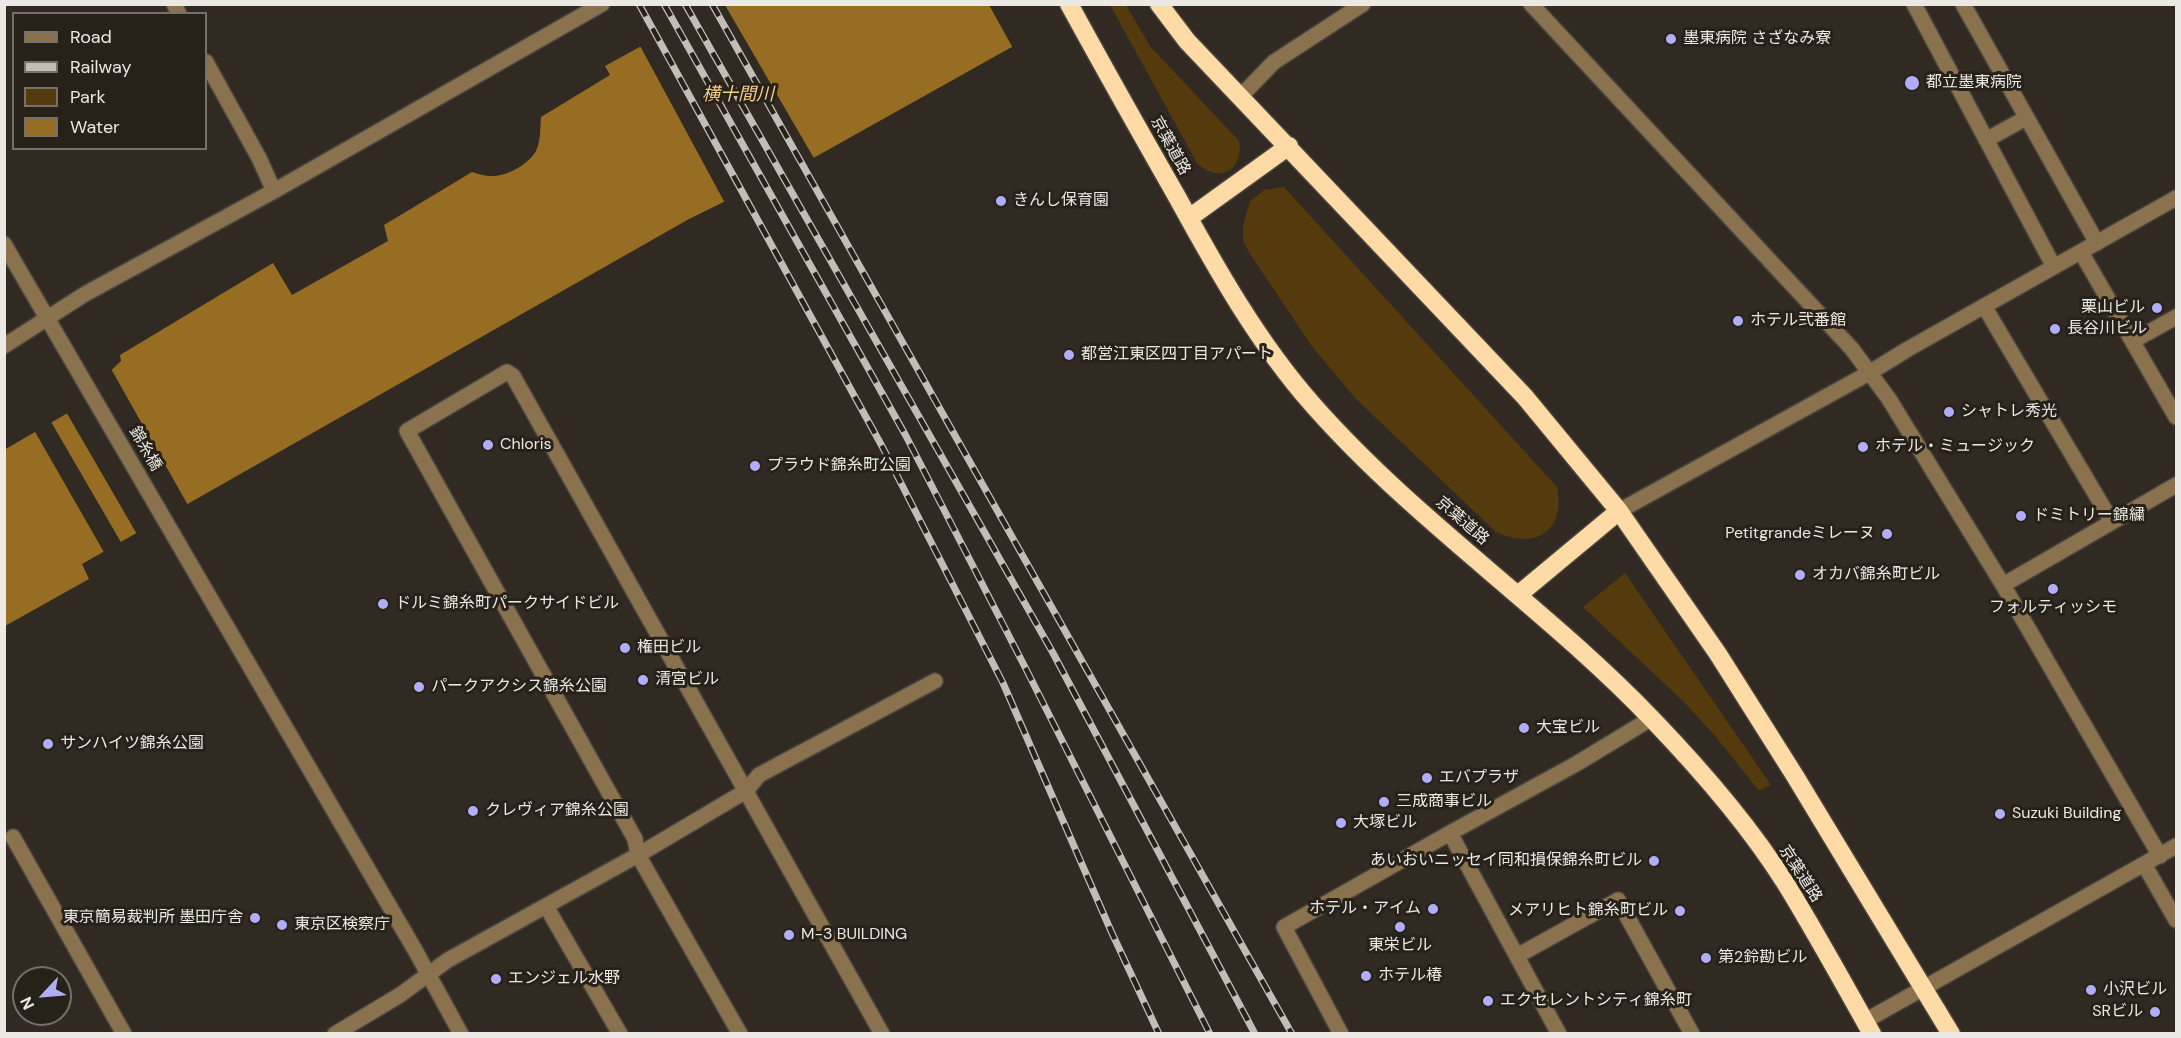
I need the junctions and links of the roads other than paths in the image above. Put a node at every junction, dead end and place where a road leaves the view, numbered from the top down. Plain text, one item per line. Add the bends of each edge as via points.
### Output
1 (602, 4) edge
2 (1069, 4) edge
3 (1159, 4) edge
4 (1363, 4) edge
5 (1531, 4) edge
6 (1914, 4) edge
7 (1963, 4) edge
8 (207, 64) edge
9 (1241, 96) junction
10 (2026, 118) junction
11 (1986, 140) junction
12 (1288, 146) junction
13 (274, 191) junction
14 (2176, 198) edge
15 (1189, 218) junction
16 (2097, 243) junction
17 (4, 244) edge
18 (2081, 252) junction
19 (2054, 267) junction
20 (1984, 306) junction
21 (46, 317) junction
22 (2176, 317) edge
23 (2133, 341) junction
24 (4, 346) edge
25 (1869, 373) junction
26 (2176, 417) edge
27 (2176, 485) edge
28 (1619, 511) junction
29 (2112, 522) junction
30 (2003, 585) junction
31 (1518, 595) junction
32 (935, 681) dead end
33 (1652, 718) junction
34 (746, 791) junction
35 (1450, 833) junction
36 (13, 837) dead end
37 (2176, 846) edge
38 (638, 855) junction
39 (2160, 856) junction
40 (2144, 864) junction
41 (546, 906) junction
42 (2176, 920) edge
43 (1517, 956) junction
44 (429, 975) junction
45 (1924, 988) junction
46 (1868, 1027) edge
47 (123, 1034) edge
48 (335, 1034) edge
49 (461, 1034) edge
50 (620, 1034) edge
51 (740, 1034) edge
52 (882, 1034) edge
53 (1341, 1034) edge
54 (1560, 1034) edge
55 (1692, 1034) edge
56 (1951, 1034) edge

1 - 13 street
2 - 15 highway, 京葉道路
3 - 9 highway via 1187,41
4 - 9 street via 1274,62
5 - 25 street via 1852,349
6 - 11 street
7 - 10 street
8 - 13 street
9 - 12 highway
10 - 11 street
10 - 16 street
11 - 19 street
12 - 15 highway
12 - 28 highway via 1525,397
13 - 21 street
14 - 16 street
15 - 31 highway, 京葉道路 via 1234,297 1311,403 1395,490
16 - 18 street
17 - 21 street, 錦糸橋
18 - 19 street
18 - 23 street
19 - 20 street
20 - 25 street
20 - 29 street
21 - 24 street
21 - 44 street, 錦糸橋
22 - 23 street
23 - 26 street
25 - 28 street
25 - 30 street via 1889,399
27 - 29 street
28 - 31 highway
28 - 45 highway via 1724,663
29 - 30 street
30 - 39 street
31 - 33 highway, 京葉道路
32 - 34 street via 759,775
33 - 35 street
33 - 46 highway, 京葉道路 via 1740,820 1785,882
34 - 38 street
34 - 38 street via 513,376 507,372 407,431 635,839
34 - 52 street
35 - 43 street
35 - 53 street via 1284,927
36 - 47 street
37 - 39 street
38 - 41 street
38 - 51 street
39 - 40 street
40 - 42 street
40 - 45 street
41 - 44 street via 448,960
41 - 50 street
43 - 54 street
43 - 55 street via 1618,900
44 - 48 street
44 - 49 street, 錦糸橋
45 - 46 street
45 - 56 highway

